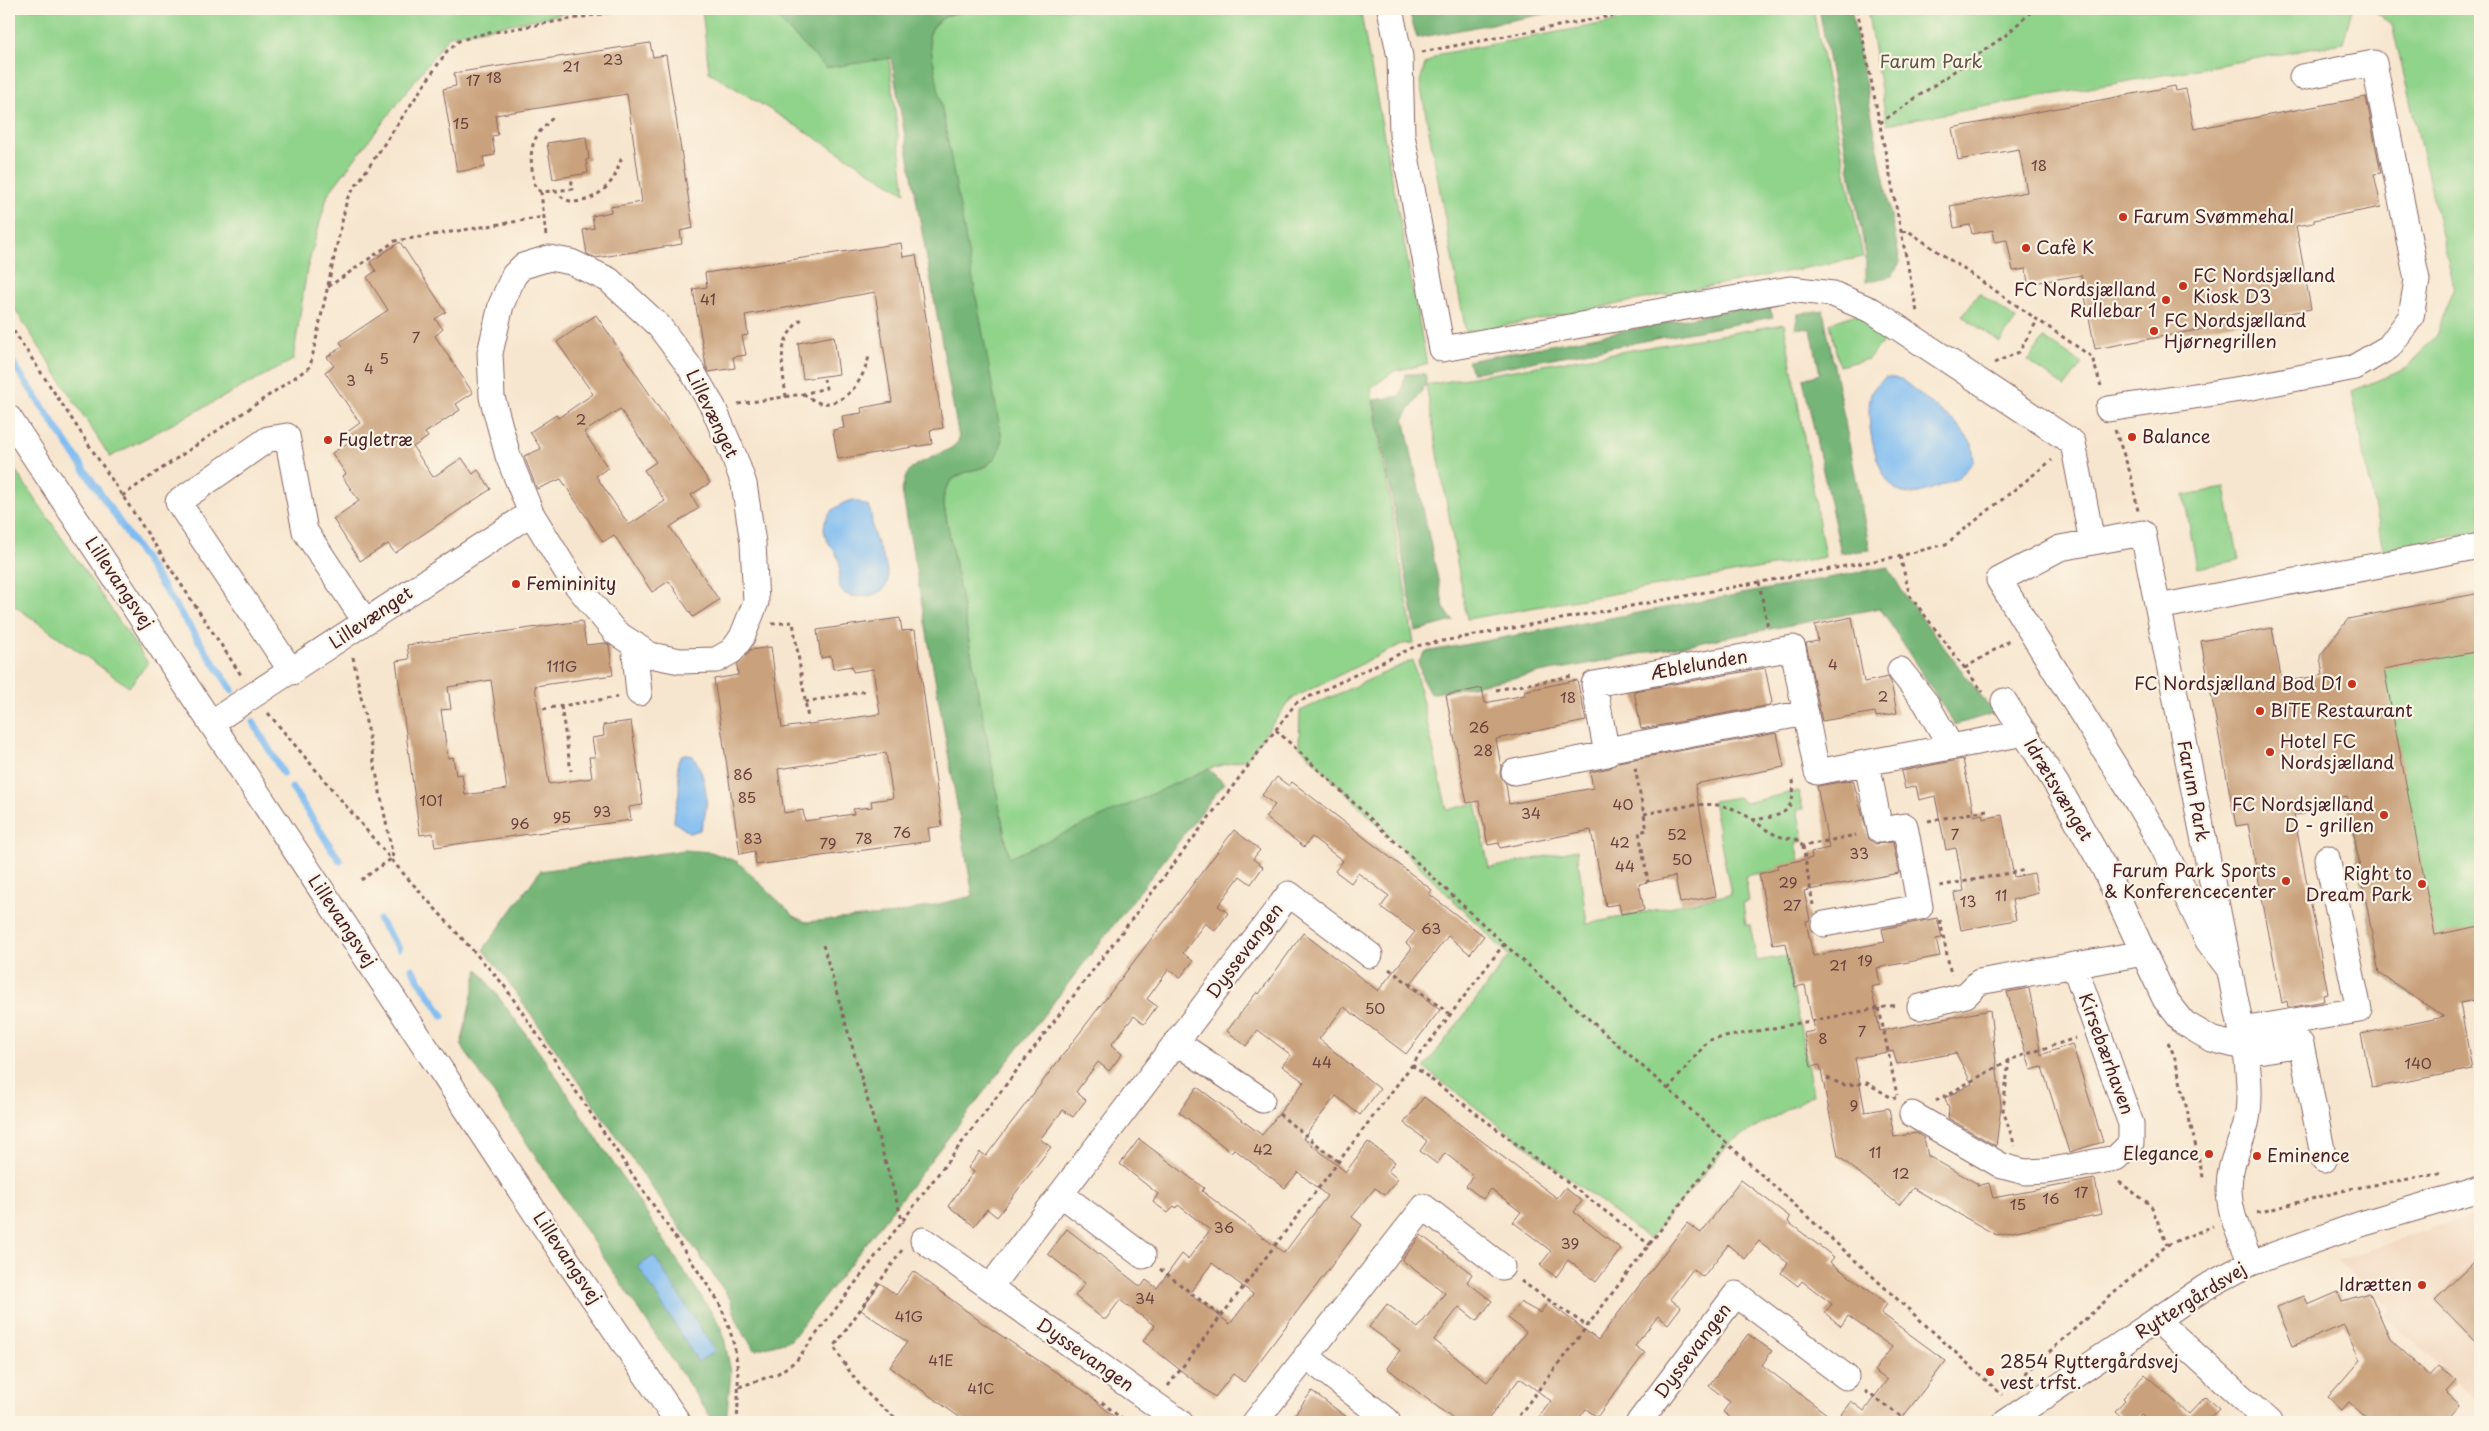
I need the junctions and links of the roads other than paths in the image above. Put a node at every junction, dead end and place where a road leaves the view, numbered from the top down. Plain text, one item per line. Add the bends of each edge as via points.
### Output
1 (1390, 9) edge
2 (2302, 77) dead end
3 (2108, 409) road end
4 (9, 418) edge
5 (531, 513) junction
6 (2092, 542) junction
7 (2480, 546) edge
8 (2158, 607) junction
9 (356, 626) junction
10 (634, 644) junction
11 (1900, 670) dead end
12 (292, 672) junction
13 (640, 693) road end
14 (2004, 701) road end
15 (1806, 713) junction
16 (211, 723) junction
17 (2024, 733) junction
18 (1951, 747) junction
19 (1606, 750) junction
20 (1867, 763) junction
21 (1514, 772) dead end
22 (2163, 847) junction
23 (2204, 849) junction
24 (2327, 858) dead end
25 (1824, 924) road end
26 (2144, 953) junction
27 (1370, 955) road end
28 (2074, 965) junction
29 (2229, 969) junction
30 (1920, 1007) road end
31 (1176, 1042) junction
32 (2245, 1044) junction
33 (1262, 1100) road end
34 (1905, 1105) road end
35 (2324, 1160) dead end
36 (2480, 1189) edge
37 (1061, 1194) junction
38 (913, 1245) road end
39 (1143, 1256) road end
40 (2251, 1263) junction
41 (1502, 1268) road end
42 (990, 1287) junction
43 (2158, 1320) junction
44 (1306, 1356) junction
45 (1846, 1377) road end
46 (1388, 1420) dead end
47 (678, 1422) edge
48 (1180, 1422) edge
49 (1255, 1422) edge
50 (1639, 1422) edge
51 (2006, 1422) edge
52 (2269, 1422) edge

1 - 6 street via 1400,57 1402,135 1442,349 1790,289 1833,294 1873,311 2073,443
2 - 3 street via 2374,63 2417,280 2411,317 2389,347 2355,367 2247,388
4 - 16 street, Lillevangsvej
5 - 9 street, Lillevænget
5 - 10 street, Lillevænget via 570,577 615,632
5 - 10 street, Lillevænget via 508,456 492,397 490,353 501,305 514,275 523,266 549,258 571,262 609,280 659,326 689,366 712,408 734,456 746,494 756,602 732,651 716,660 680,661 650,654
6 - 8 street, Farum Park via 2143,534
6 - 22 street via 2060,548 1999,580
7 - 8 street
8 - 23 street, Farum Park
9 - 12 street, Lillevænget
9 - 12 street via 305,531 287,436 268,439 178,502
10 - 13 street
11 - 18 street via 1926,702
12 - 16 street, Lillevænget
14 - 17 street, Idrætsvænget
15 - 19 street
15 - 19 street, Æblelunden via 1793,648 1594,684
15 - 20 street, Æblelunden via 1817,772
16 - 47 street, Lillevangsvej via 548,1232
17 - 18 street
17 - 26 street, Idrætsvænget via 2104,868
18 - 20 street
19 - 21 street via 1607,754
20 - 25 street via 1880,830 1905,826 1920,907
22 - 23 street
22 - 29 street via 2208,941
23 - 29 street, Farum Park
24 - 32 street via 2359,1010
26 - 28 street
26 - 32 street, Idrætsvænget via 2165,999 2184,1023 2211,1040
27 - 31 street, Dyssevangen via 1289,894
28 - 30 street via 1979,982 1966,995
28 - 34 street, Kirsebærhaven via 2131,1124 2131,1143 2116,1158 2024,1172 2002,1166
29 - 32 street, Farum Park
31 - 33 street
31 - 37 street, Dyssevangen
32 - 35 street via 2301,1044
32 - 40 street via 2250,1083 2247,1120 2230,1167 2229,1192 2234,1218
36 - 40 street, Ryttergårdsvej via 2361,1224
37 - 39 street
37 - 42 street, Dyssevangen
38 - 42 street, Dyssevangen
40 - 43 street, Ryttergårdsvej via 2204,1288
41 - 44 street via 1424,1207
42 - 48 street, Dyssevangen
43 - 51 street, Ryttergårdsvej
43 - 52 street
44 - 46 street
44 - 49 street
45 - 50 street, Dyssevangen via 1736,1294

